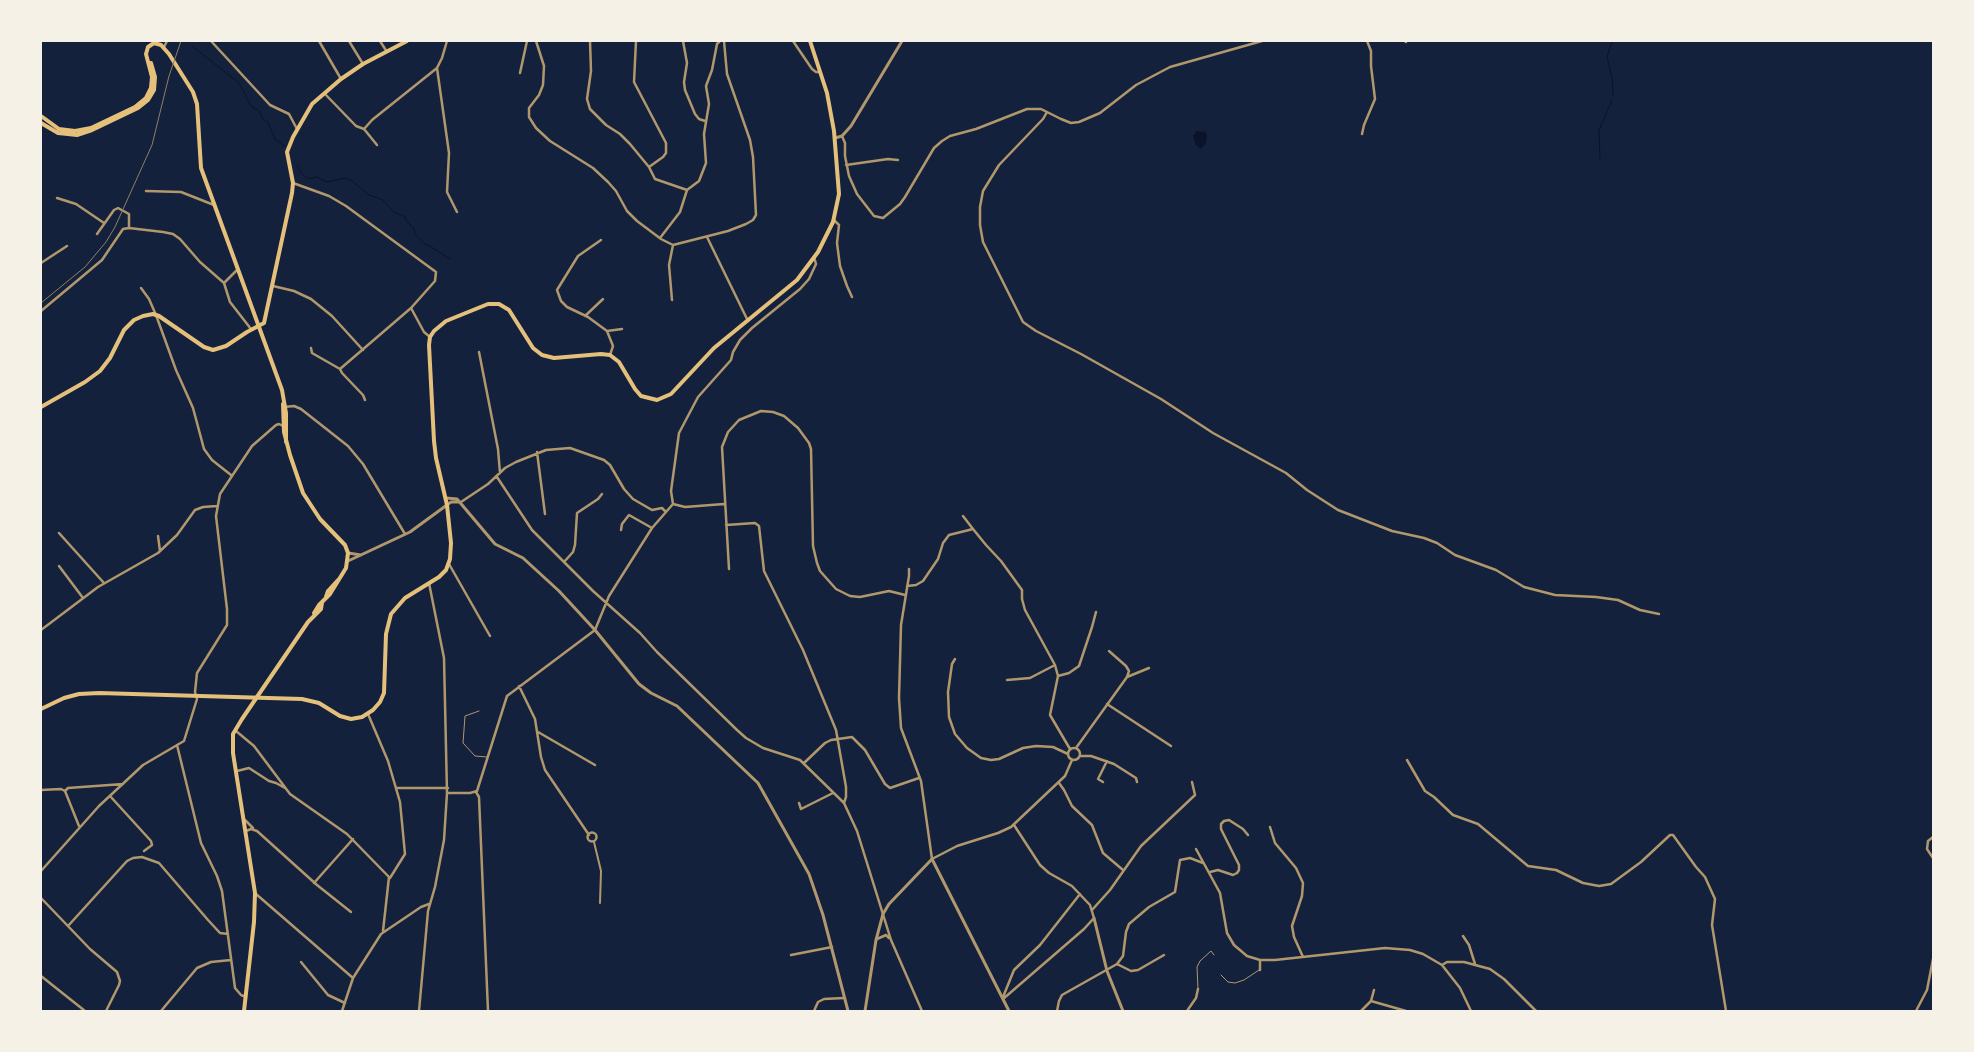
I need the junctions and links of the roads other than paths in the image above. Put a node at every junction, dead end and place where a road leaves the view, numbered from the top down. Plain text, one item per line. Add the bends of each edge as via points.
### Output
1 (167, 41) edge
2 (211, 41) edge
3 (319, 41) edge
4 (349, 41) edge
5 (380, 41) edge
6 (407, 41) edge
7 (447, 41) edge
8 (527, 41) edge
9 (536, 41) edge
10 (590, 41) edge
11 (636, 41) edge
12 (683, 41) edge
13 (720, 41) edge
14 (724, 41) edge
15 (793, 41) edge
16 (810, 41) edge
17 (902, 41) edge
18 (1262, 41) edge
19 (1367, 41) edge
20 (163, 48) junction
21 (387, 52) junction
22 (363, 64) junction
23 (437, 68) junction
24 (820, 72) junction
25 (520, 73) dead end
26 (341, 80) junction
27 (325, 94) junction
28 (1047, 112) junction
29 (41, 116) edge
30 (705, 120) junction
31 (41, 123) edge
32 (297, 129) junction
33 (364, 129) junction
34 (1362, 134) dead end
35 (842, 136) junction
36 (835, 138) junction
37 (377, 145) dead end
38 (898, 160) dead end
39 (846, 165) junction
40 (649, 167) junction
41 (293, 183) junction
42 (687, 190) junction
43 (146, 191) dead end
44 (57, 198) dead end
45 (214, 205) junction
46 (457, 212) dead end
47 (834, 220) junction
48 (104, 223) junction
49 (129, 228) junction
50 (97, 234) dead end
51 (707, 236) junction
52 (660, 238) junction
53 (601, 240) dead end
54 (673, 245) junction
55 (67, 246) dead end
56 (814, 257) junction
57 (41, 263) edge
58 (238, 269) junction
59 (224, 283) junction
60 (273, 286) junction
61 (140, 288) dead end
62 (852, 297) dead end
63 (603, 299) dead end
64 (672, 300) dead end
65 (411, 308) junction
66 (41, 311) edge
67 (156, 315) junction
68 (585, 316) junction
69 (748, 321) junction
70 (259, 326) junction
71 (251, 329) junction
72 (622, 329) dead end
73 (606, 331) junction
74 (430, 336) junction
75 (311, 348) dead end
76 (363, 350) junction
77 (479, 352) dead end
78 (610, 355) junction
79 (340, 369) junction
80 (365, 400) dead end
81 (284, 407) junction
82 (41, 408) edge
83 (284, 426) junction
84 (286, 442) junction
85 (537, 452) junction
86 (500, 473) junction
87 (232, 475) junction
88 (497, 477) junction
89 (602, 494) dead end
90 (446, 498) junction
91 (461, 502) junction
92 (673, 504) junction
93 (724, 504) junction
94 (448, 505) junction
95 (217, 506) junction
96 (665, 511) junction
97 (545, 514) dead end
98 (963, 516) dead end
99 (725, 525) junction
100 (652, 528) junction
101 (973, 529) junction
102 (622, 530) dead end
103 (59, 532) dead end
104 (405, 534) junction
105 (158, 536) dead end
106 (160, 551) junction
107 (348, 553) junction
108 (361, 555) junction
109 (348, 561) junction
110 (564, 562) junction
111 (449, 564) junction
112 (59, 566) dead end
113 (729, 569) dead end
114 (909, 569) dead end
115 (339, 579) junction
116 (104, 583) junction
117 (429, 583) junction
118 (907, 586) junction
119 (905, 596) junction
120 (326, 597) junction
121 (83, 598) junction
122 (606, 601) junction
123 (1096, 612) dead end
124 (1659, 614) dead end
125 (41, 630) edge
126 (595, 630) junction
127 (490, 636) dead end
128 (1109, 651) dead end
129 (955, 659) dead end
130 (1055, 665) junction
131 (1149, 668) dead end
132 (1058, 676) junction
133 (1127, 677) junction
134 (1007, 680) dead end
135 (519, 686) junction
136 (196, 696) junction
137 (257, 697) junction
138 (1107, 704) junction
139 (41, 709) edge
140 (479, 711) dead end
141 (368, 714) junction
142 (235, 730) junction
143 (538, 732) junction
144 (839, 740) junction
145 (177, 745) junction
146 (1171, 746) dead end
147 (1076, 748) junction
148 (1070, 749) junction
149 (1068, 754) junction
150 (1080, 756) junction
151 (488, 757) junction
152 (1072, 760) junction
153 (1407, 760) dead end
154 (1108, 761) junction
155 (804, 763) junction
156 (594, 765) dead end
157 (236, 771) junction
158 (919, 778) junction
159 (1103, 782) dead end
160 (1137, 782) dead end
161 (1192, 782) dead end
162 (1058, 783) junction
163 (122, 784) junction
164 (397, 788) junction
165 (448, 788) junction
166 (286, 789) junction
167 (41, 790) edge
168 (65, 791) junction
169 (476, 792) junction
170 (447, 793) junction
171 (833, 793) junction
172 (110, 796) junction
173 (799, 803) dead end
174 (844, 803) junction
175 (244, 819) junction
176 (1014, 825) junction
177 (80, 826) junction
178 (1270, 827) dead end
179 (254, 829) junction
180 (246, 831) junction
181 (588, 835) junction
182 (1248, 835) dead end
183 (1933, 837) edge
184 (353, 840) junction
185 (594, 842) junction
186 (1196, 849) dead end
187 (144, 851) dead end
188 (932, 858) junction
189 (1933, 858) edge
190 (1205, 864) junction
191 (1123, 870) junction
192 (41, 871) edge
193 (1210, 872) junction
194 (390, 878) junction
195 (314, 882) junction
196 (255, 893) junction
197 (1080, 894) junction
198 (41, 898) edge
199 (600, 903) dead end
200 (429, 904) junction
201 (1092, 910) junction
202 (352, 912) dead end
203 (883, 914) junction
204 (1094, 918) junction
205 (68, 926) junction
206 (383, 931) junction
207 (228, 934) junction
208 (1462, 936) dead end
209 (890, 938) junction
210 (876, 940) junction
211 (832, 947) junction
212 (791, 955) dead end
213 (1164, 955) dead end
214 (1214, 955) dead end
215 (1303, 957) junction
216 (1933, 959) edge
217 (231, 960) junction
218 (1260, 960) junction
219 (301, 962) dead end
220 (1118, 964) junction
221 (1475, 964) junction
222 (1442, 965) junction
223 (1260, 970) joint
224 (1107, 971) junction
225 (1221, 975) dead end
226 (41, 976) edge
227 (353, 978) junction
228 (1198, 989) joint
229 (1374, 990) dead end
230 (246, 996) junction
231 (844, 998) junction
232 (1003, 999) junction
233 (1371, 1001) junction
234 (344, 1002) junction
235 (1396, 1009) edge
236 (85, 1011) edge
237 (106, 1011) edge
238 (161, 1011) edge
239 (244, 1011) edge
240 (342, 1011) edge
241 (419, 1011) edge
242 (488, 1011) edge
243 (814, 1011) edge
244 (848, 1011) edge
245 (865, 1011) edge
246 (922, 1011) edge
247 (1009, 1011) edge
248 (1056, 1011) edge
249 (1123, 1011) edge
250 (1187, 1011) edge
251 (1361, 1011) edge
252 (1406, 1011) edge
253 (1471, 1011) edge
254 (1536, 1011) edge
255 (1726, 1011) edge
256 (1916, 1011) edge

1 - 20 street
2 - 32 street via 270,105 289,114
3 - 26 street
4 - 22 street
5 - 21 street
6 - 21 main road
7 - 23 street
8 - 25 street
9 - 52 street via 544,66 541,90 529,108 529,117 550,141 593,168 616,191 627,211
10 - 40 street via 588,105 630,144
11 - 40 street via 634,82 666,143 666,153
12 - 30 street via 685,90 695,114
13 - 30 street via 706,86 710,104
14 - 51 street via 726,74 750,140 756,215 746,224
15 - 24 street via 812,69
16 - 24 main road
17 - 35 street via 857,117
18 - 28 street via 1170,67 1136,85 1100,113 1079,122 1071,123
19 - 34 street via 1371,51 1375,100
20 - 29 main road via 157,43 148,47 146,54 152,77 151,88 146,98 135,106 91,128 75,132 59,129
20 - 31 main road via 155,45 148,51 155,77 154,90 138,108 77,135 58,133
20 - 45 main road via 193,92 197,104 201,168
21 - 22 main road
22 - 26 main road
23 - 33 street
23 - 46 street via 449,153 447,192
24 - 36 main road
26 - 27 main road
27 - 32 main road via 312,104
27 - 33 street via 356,126
28 - 39 street via 1027,108 942,141 934,148 900,204 883,218 874,216 864,205
28 - 124 street via 999,165 983,191 980,207 983,242 1023,322 1286,473 1338,510 1392,531 1437,542 1455,555 1496,570 1524,587 1555,595 1618,600
30 - 42 street via 706,163 699,181
32 - 41 main road via 287,152
33 - 37 street
35 - 36 street
35 - 39 street
36 - 47 main road via 839,194
38 - 39 street
40 - 42 street via 655,179
41 - 60 main road
41 - 65 street via 346,206 436,272 435,281
42 - 52 street via 680,212
43 - 45 street via 181,192
44 - 48 street via 76,204
45 - 58 main road
47 - 56 main road
47 - 62 street via 839,225 840,266
48 - 49 street via 114,210 120,208 129,214
48 - 50 street
49 - 59 street via 173,234
49 - 66 street via 123,230 102,260
51 - 54 street
51 - 69 street
52 - 54 street
53 - 68 street via 578,256 557,290 564,305
54 - 64 street via 669,265
55 - 57 street
56 - 69 main road via 792,285
56 - 92 street via 816,264 809,279 740,340 731,360 698,397 679,433 671,491
58 - 59 street
58 - 70 main road
59 - 71 street via 230,302
60 - 70 main road via 264,323
60 - 76 street via 311,299 332,316
61 - 67 street
63 - 68 street
65 - 74 street via 424,332
65 - 76 street
67 - 71 main road via 213,350 226,346
67 - 82 main road via 142,316 132,322 121,334 103,368
67 - 87 street via 193,408 204,449 212,460
68 - 73 street
69 - 78 main road via 722,341 672,394 660,399 647,399 638,394 620,362
70 - 71 main road
70 - 81 main road via 282,390
72 - 73 street
73 - 78 street via 613,346
74 - 78 main road via 446,320 488,304 499,304 509,310 533,348 545,356
74 - 90 main road via 434,441
75 - 79 street via 312,353
76 - 79 street
77 - 86 street
79 - 80 street
81 - 83 main road
81 - 84 main road
81 - 104 street via 301,409 348,446 364,464
83 - 84 main road
83 - 87 street via 276,425 252,446
84 - 107 main road via 306,499 320,519 343,541
85 - 86 street
85 - 96 street via 570,448 604,460 633,499 652,510 662,508
85 - 97 street
86 - 88 street
87 - 95 street via 220,494
88 - 91 street
88 - 110 street via 532,530
89 - 110 street via 576,514 575,544
90 - 91 street
90 - 94 main road
91 - 94 street
91 - 126 street via 491,540 528,563
92 - 93 street via 685,507
92 - 96 street
93 - 99 street
93 - 119 street via 722,447 728,432 746,416 761,411 784,416 803,434 811,449 813,546 820,572 836,589 850,596 889,591
94 - 104 street
94 - 111 main road
95 - 106 street via 195,510 178,535
95 - 136 street via 228,617 224,631 197,674
96 - 100 street
98 - 101 street
99 - 113 street
99 - 144 street via 755,523 759,526 764,571 823,695
100 - 102 street via 630,515 622,524
100 - 122 street
101 - 118 street via 945,538 938,559 923,581
101 - 130 street via 1022,590 1025,610
103 - 116 street
104 - 108 street
105 - 106 street
106 - 116 street
107 - 108 street
107 - 109 main road
108 - 109 street
109 - 115 main road
110 - 122 street
111 - 117 main road via 439,577
111 - 127 street
112 - 121 street
114 - 118 street
115 - 120 main road
115 - 120 main road
116 - 121 street
117 - 141 main road via 405,598 391,614 386,634 384,693 377,707
117 - 165 street via 444,658
118 - 119 street
119 - 158 street via 900,630 900,716 901,728
120 - 137 main road via 318,604
121 - 125 street
122 - 126 street
122 - 155 street via 746,738
123 - 132 street via 1079,666
126 - 135 street
126 - 211 street via 639,684 651,694 677,706 758,783 809,874
128 - 133 street via 1129,671
129 - 149 street via 948,692 949,711 955,734 967,748 981,758 991,760 1036,746 1053,747
130 - 132 street
130 - 134 street via 1030,678
131 - 133 street
132 - 148 street via 1050,715
133 - 138 street
135 - 143 street
135 - 151 street via 504,702
136 - 137 main road
136 - 139 main road via 86,693
136 - 145 street via 187,734
137 - 141 main road via 319,702 346,718 356,719
137 - 142 main road
138 - 146 street
138 - 147 street
140 - 151 lane via 465,716 464,742 475,756
141 - 164 street
142 - 157 main road via 232,746
142 - 166 street via 254,746
143 - 156 street
143 - 181 street via 545,770
144 - 155 street via 825,743
144 - 158 street via 852,737 859,743 890,788
144 - 174 street via 846,787
145 - 163 street via 143,765
145 - 207 street via 200,843 222,891
147 - 148 street
147 - 150 street
148 - 149 street
149 - 152 street
150 - 152 street
150 - 154 street
151 - 169 street
152 - 162 street via 1066,776
153 - 255 street via 1425,791 1453,815 1478,824 1528,866 1556,870 1583,883 1611,884 1673,835 1705,877 1714,899 1712,925
154 - 159 street via 1098,779
154 - 160 street via 1136,778
155 - 171 street
157 - 166 street via 249,768
157 - 175 main road
158 - 188 street
161 - 191 street via 1194,797 1141,846
162 - 176 street
162 - 191 street via 1072,806 1092,824 1103,853
163 - 168 street via 68,788
163 - 172 street
164 - 165 street
164 - 194 street via 405,854
165 - 170 street
166 - 184 street
167 - 168 street
168 - 177 street
169 - 170 street
169 - 242 street via 479,798
170 - 200 street via 444,840
171 - 173 street via 801,809
171 - 174 street
172 - 177 street
172 - 187 street via 151,841 152,845
174 - 203 street via 857,830
175 - 179 street
175 - 180 main road
176 - 188 street
176 - 197 street via 1040,865
177 - 192 street
178 - 215 street via 1275,843 1296,868 1303,883 1292,926
179 - 180 street
179 - 195 street
180 - 196 main road
181 - 185 street via 588,840
181 - 185 street via 596,834
182 - 193 street via 1244,828 1224,820 1220,826 1239,870 1233,875 1218,870
183 - 189 street via 1928,841 1927,849
184 - 194 street
184 - 195 street
185 - 199 street via 601,871
186 - 190 street
188 - 203 street
188 - 232 street
190 - 193 street
190 - 220 street via 1190,858 1180,860 1175,892 1149,907 1129,924 1124,956
191 - 201 street
193 - 218 street via 1222,898 1226,931 1238,949
194 - 206 street
195 - 202 street
196 - 227 street
196 - 230 main road
197 - 201 street
197 - 232 street via 1040,945 1010,975
198 - 205 street
200 - 206 street
200 - 241 street
201 - 204 street
203 - 209 street
203 - 210 street
204 - 224 street
204 - 232 street
205 - 207 street via 127,861 142,857 159,863 208,920 220,932
205 - 237 street via 119,976
206 - 227 street
207 - 217 street
208 - 221 street via 1469,945
209 - 210 street via 882,935
209 - 246 street
210 - 245 street
211 - 212 street
211 - 231 street
213 - 220 street via 1138,970 1131,971
214 - 228 lane via 1209,952 1197,967
215 - 218 street
215 - 222 street via 1400,948 1423,954
216 - 256 street via 1927,990
217 - 230 street via 234,988
217 - 238 street via 211,962 198,968
218 - 223 street
219 - 234 street via 328,994
220 - 224 street
221 - 222 street via 1448,962
221 - 254 street via 1504,979
222 - 253 street via 1460,988
223 - 225 lane via 1235,983 1228,982
224 - 248 street via 1062,995
224 - 249 street
226 - 236 street
227 - 234 street
228 - 250 street
229 - 233 street
230 - 239 main road
231 - 243 street via 824,999 818,1002
231 - 244 street
232 - 247 street
233 - 235 street
233 - 251 street
234 - 240 street
235 - 252 street

